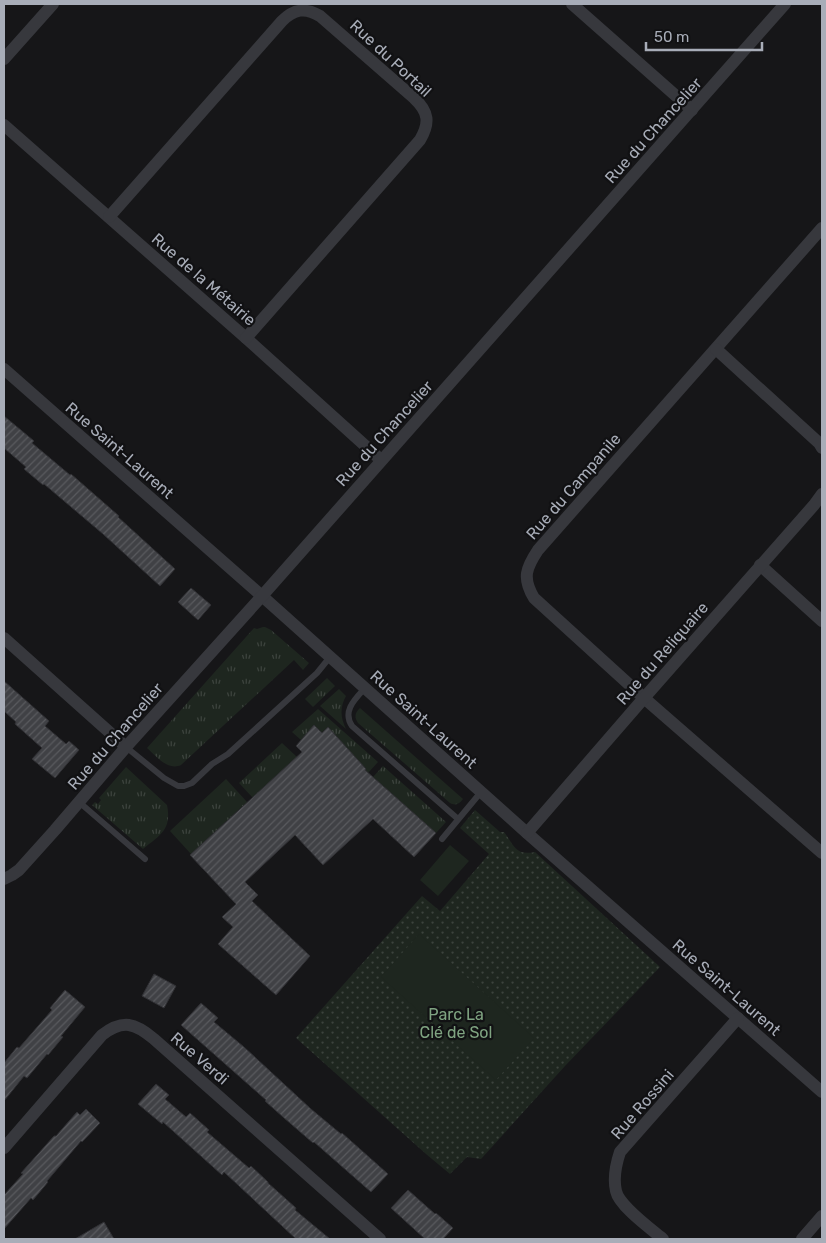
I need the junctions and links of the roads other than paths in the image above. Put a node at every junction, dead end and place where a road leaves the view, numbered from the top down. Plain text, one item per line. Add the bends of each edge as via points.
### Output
1 (53, 4) edge
2 (572, 4) edge
3 (785, 4) edge
4 (4, 59) edge
5 (692, 110) junction
6 (4, 125) edge
7 (109, 217) junction
8 (822, 228) edge
9 (246, 338) junction
10 (716, 349) junction
11 (4, 370) edge
12 (822, 448) edge
13 (381, 460) junction
14 (822, 494) edge
15 (760, 565) junction
16 (262, 596) junction
17 (822, 621) edge
18 (4, 638) edge
19 (330, 657) junction
20 (365, 688) junction
21 (644, 698) junction
22 (126, 747) junction
23 (481, 792) junction
24 (79, 802) junction
25 (458, 819) junction
26 (527, 834) junction
27 (442, 839) dead end
28 (822, 853) edge
29 (145, 859) dead end
30 (4, 879) edge
31 (738, 1018) junction
32 (822, 1092) edge
33 (4, 1148) edge
34 (822, 1216) edge
35 (371, 1236) edge
36 (663, 1239) edge
37 (802, 1239) edge

1 - 4 street
2 - 5 street
3 - 5 street, Rue du Chancelier
5 - 13 street, Rue du Chancelier
6 - 7 street, Rue de la Métairie
7 - 9 street, Rue de la Métairie
7 - 9 street, Rue du Portail via 293,12 304,10 320,16 393,79 425,112 426,126 420,140
8 - 10 street, Rue du Campanile
9 - 13 street, Rue de la Métairie
10 - 12 street
10 - 21 street, Rue du Campanile via 529,564 528,588 534,598
11 - 16 street, Rue Saint-Laurent
13 - 16 street, Rue du Chancelier
14 - 15 street, Rue du Reliquaire
15 - 17 street
15 - 21 street, Rue du Reliquaire
16 - 19 street, Rue Saint-Laurent
16 - 22 street, Rue du Chancelier
18 - 22 street
19 - 20 street, Rue Saint-Laurent
19 - 22 lane via 317,673 228,754 188,785 178,786 168,781
20 - 23 street, Rue Saint-Laurent
20 - 25 lane via 350,708 348,716 352,726
21 - 26 street, Rue du Reliquaire
21 - 28 street, Rue du Campanile
22 - 24 street, Rue du Chancelier
23 - 25 lane
23 - 26 street, Rue Saint-Laurent
24 - 29 lane
24 - 30 street, Rue du Chancelier via 19,870
25 - 27 lane
26 - 31 street, Rue Saint-Laurent
31 - 32 street, Rue Saint-Laurent
31 - 36 street, Rue Rossini via 620,1152 616,1164 616,1193 623,1204
33 - 35 street, Rue Verdi via 102,1036 112,1028 130,1025 154,1039
34 - 37 street

